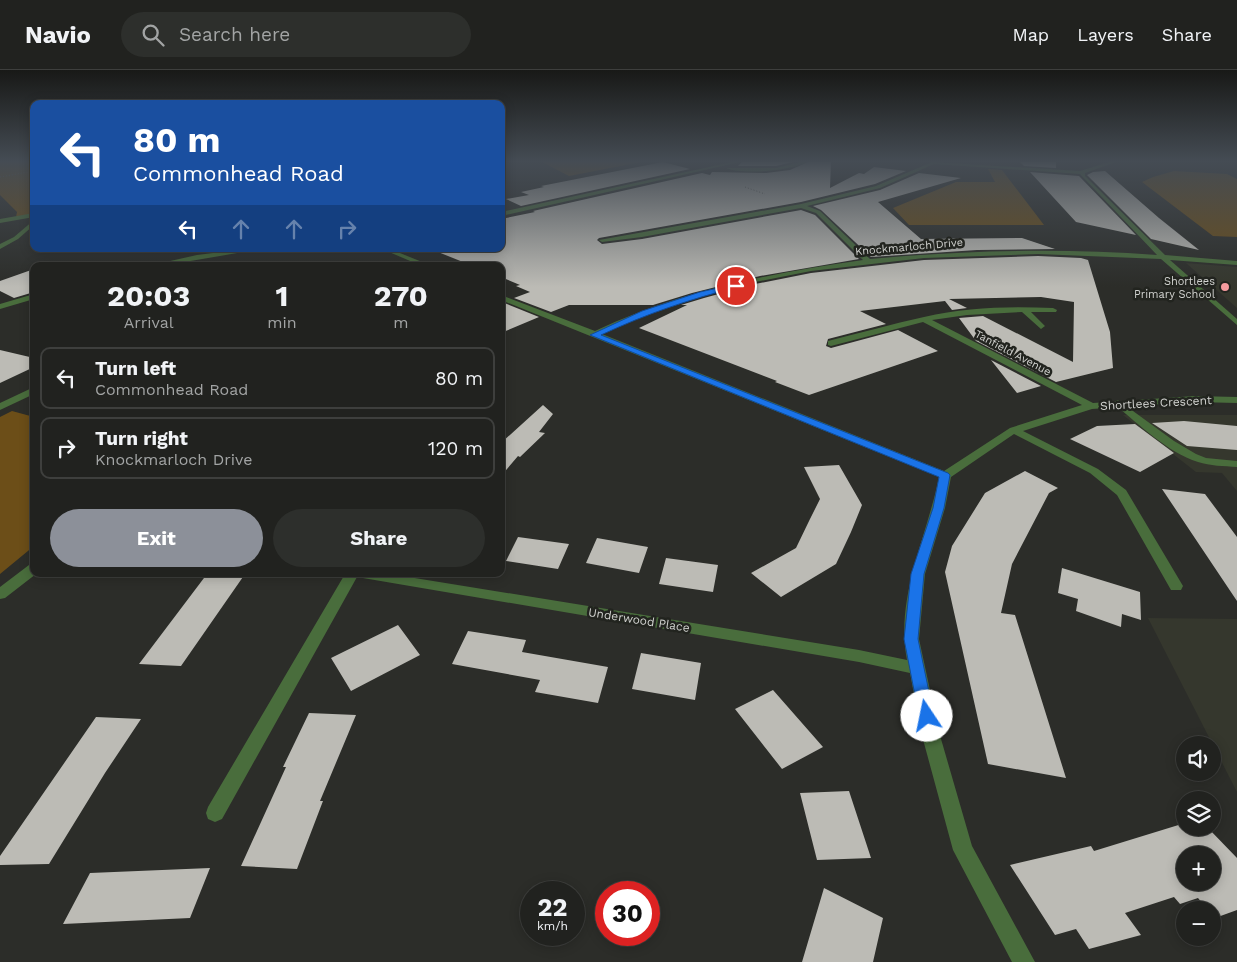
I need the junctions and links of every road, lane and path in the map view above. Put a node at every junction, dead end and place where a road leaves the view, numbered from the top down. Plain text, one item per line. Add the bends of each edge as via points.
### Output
1 (549, 204) edge
2 (794, 204) edge
3 (811, 204) edge
4 (1112, 204) edge
5 (801, 206) junction
6 (505, 213) edge
7 (30, 216) edge
8 (0, 221) edge
9 (30, 228) edge
10 (602, 240) dead end
11 (0, 247) edge
12 (235, 252) edge
13 (393, 252) edge
14 (1164, 258) junction
15 (868, 261) junction
16 (172, 262) edge
17 (418, 262) edge
18 (1237, 263) edge
19 (30, 297) edge
20 (505, 298) edge
21 (0, 307) edge
22 (1024, 309) junction
23 (1053, 310) dead end
24 (924, 319) junction
25 (1237, 323) edge
26 (1040, 326) dead end
27 (594, 335) junction
28 (831, 344) dead end
29 (30, 392) edge
30 (1237, 400) edge
31 (1118, 403) junction
32 (1091, 406) junction
33 (0, 407) edge
34 (1014, 430) junction
35 (1237, 464) edge
36 (945, 475) junction
37 (30, 571) edge
38 (350, 577) edge
39 (380, 577) edge
40 (1176, 586) dead end
41 (0, 594) edge
42 (917, 668) junction
43 (215, 813) dead end
44 (1024, 962) edge

1 - 6 street
2 - 5 path
3 - 5 street
4 - 14 street
5 - 10 street
5 - 15 street via 818,212
7 - 8 street
9 - 11 street
12 - 16 street
13 - 17 street
14 - 15 street, Knockmarloch Drive via 1094,253 990,252
14 - 18 street, Knockmarloch Drive
14 - 25 street
15 - 27 street, Knockmarloch Drive via 702,293 644,312
19 - 21 street
20 - 27 street
22 - 23 street
22 - 24 street
22 - 26 street
24 - 28 street
24 - 32 street, Tanfield Avenue
27 - 36 street
29 - 33 street
30 - 31 street, Shortlees Crescent
31 - 32 street, Shortlees Crescent
31 - 35 lane via 1155,432 1201,460
32 - 34 street, Shortlees Crescent
34 - 36 street, Shortlees Crescent
34 - 40 street via 1094,471 1122,493
36 - 42 street via 939,508 918,574 911,639
37 - 41 street
38 - 43 street
39 - 42 street, Underwood Place
42 - 44 street via 930,732 964,850

